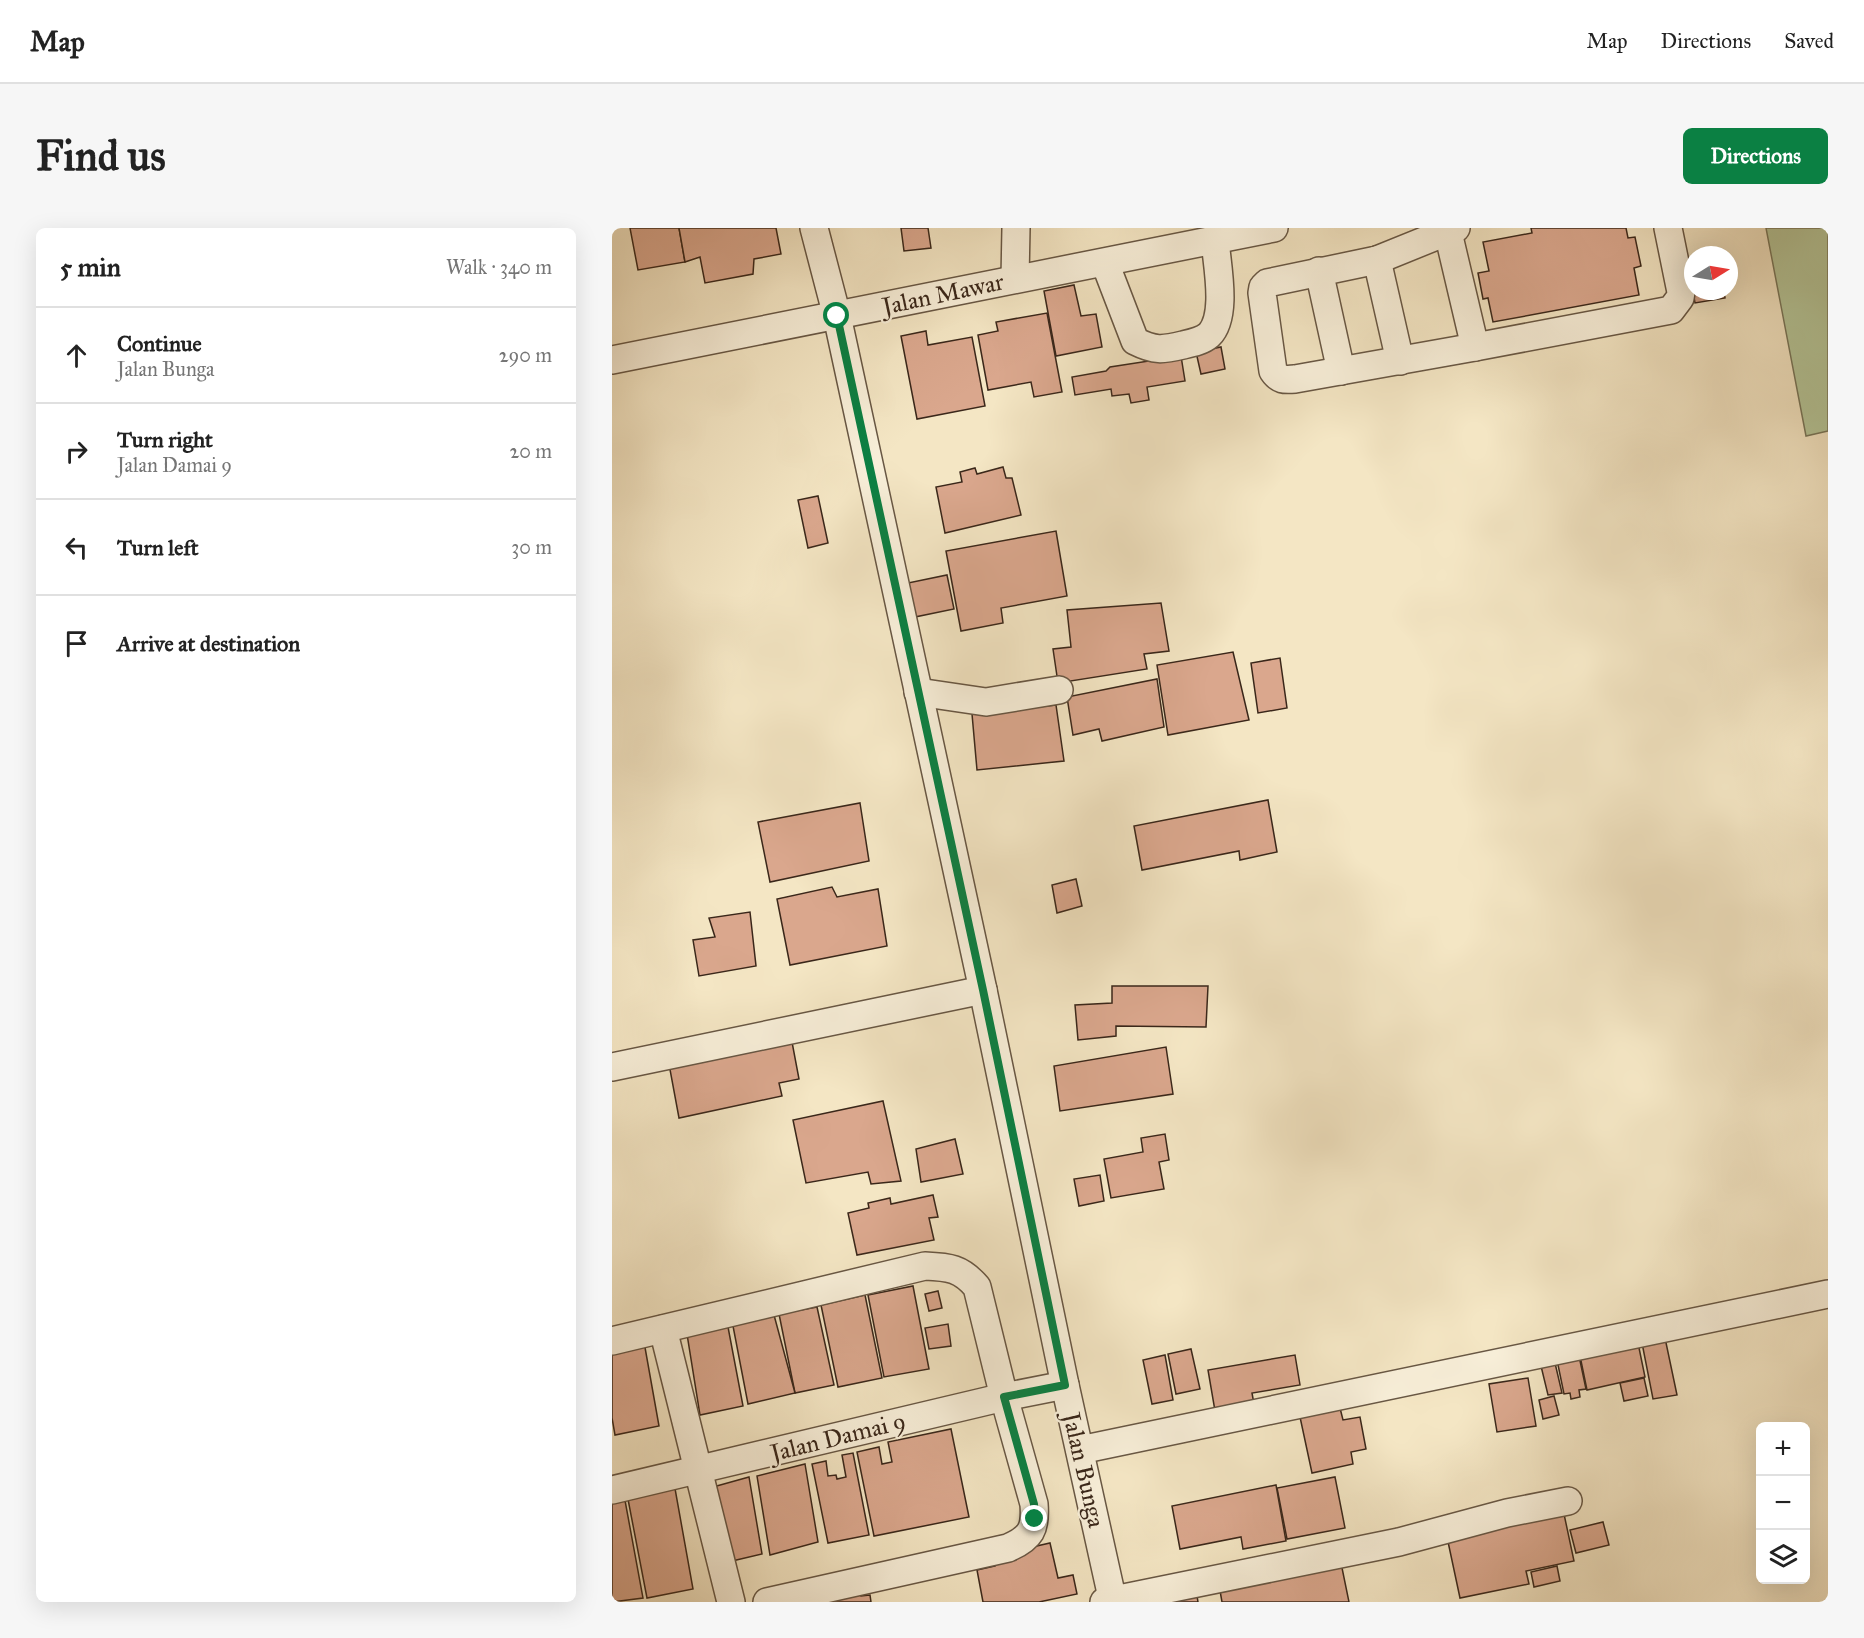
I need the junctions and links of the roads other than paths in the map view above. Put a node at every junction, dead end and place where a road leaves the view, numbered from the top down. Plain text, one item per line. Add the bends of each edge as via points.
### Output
1 (814, 228) edge
2 (1016, 228) edge
3 (1274, 228) edge
4 (1668, 228) edge
5 (1450, 229) edge
6 (1215, 240) junction
7 (1377, 260) junction
8 (1105, 263) junction
9 (1319, 271) junction
10 (1016, 279) junction
11 (837, 316) junction
12 (1475, 347) junction
13 (612, 360) edge
14 (1400, 361) junction
15 (1341, 371) junction
16 (1059, 690) dead end
17 (918, 692) junction
18 (983, 990) junction
19 (612, 1067) edge
20 (1828, 1294) edge
21 (663, 1329) junction
22 (612, 1341) edge
23 (1065, 1385) junction
24 (1004, 1397) junction
25 (1080, 1450) junction
26 (698, 1470) junction
27 (612, 1490) edge
28 (1568, 1501) dead end
29 (1110, 1601) edge
30 (731, 1602) edge
31 (767, 1602) edge

1 - 11 street, Jalan Bunga
2 - 10 street
3 - 6 street, Jalan Mawar
4 - 12 street via 1681,292 1671,310
5 - 7 street
5 - 12 street
6 - 8 street, Jalan Mawar
6 - 8 street via 1220,312 1216,324 1200,341 1162,350 1135,341
7 - 9 street
7 - 14 street
8 - 10 street, Jalan Mawar
9 - 15 street
9 - 15 street via 1270,281 1263,287 1273,371 1284,380
10 - 11 street, Jalan Mawar
11 - 13 street, Jalan Mawar
11 - 17 street, Jalan Bunga
12 - 14 street
14 - 15 street
16 - 17 street via 986,702
17 - 18 street, Jalan Bunga
18 - 19 street
18 - 23 street, Jalan Bunga
20 - 25 street
21 - 22 street
21 - 24 street via 925,1266 959,1270 977,1287
21 - 26 street
23 - 24 street, Jalan Damai 9
23 - 25 street, Jalan Bunga
24 - 26 street, Jalan Damai 9
24 - 31 street via 1034,1504 1035,1519 1028,1536 1008,1548
25 - 29 street, Jalan Bunga
26 - 27 street, Jalan Damai 9
26 - 30 street
28 - 29 street via 1399,1542

